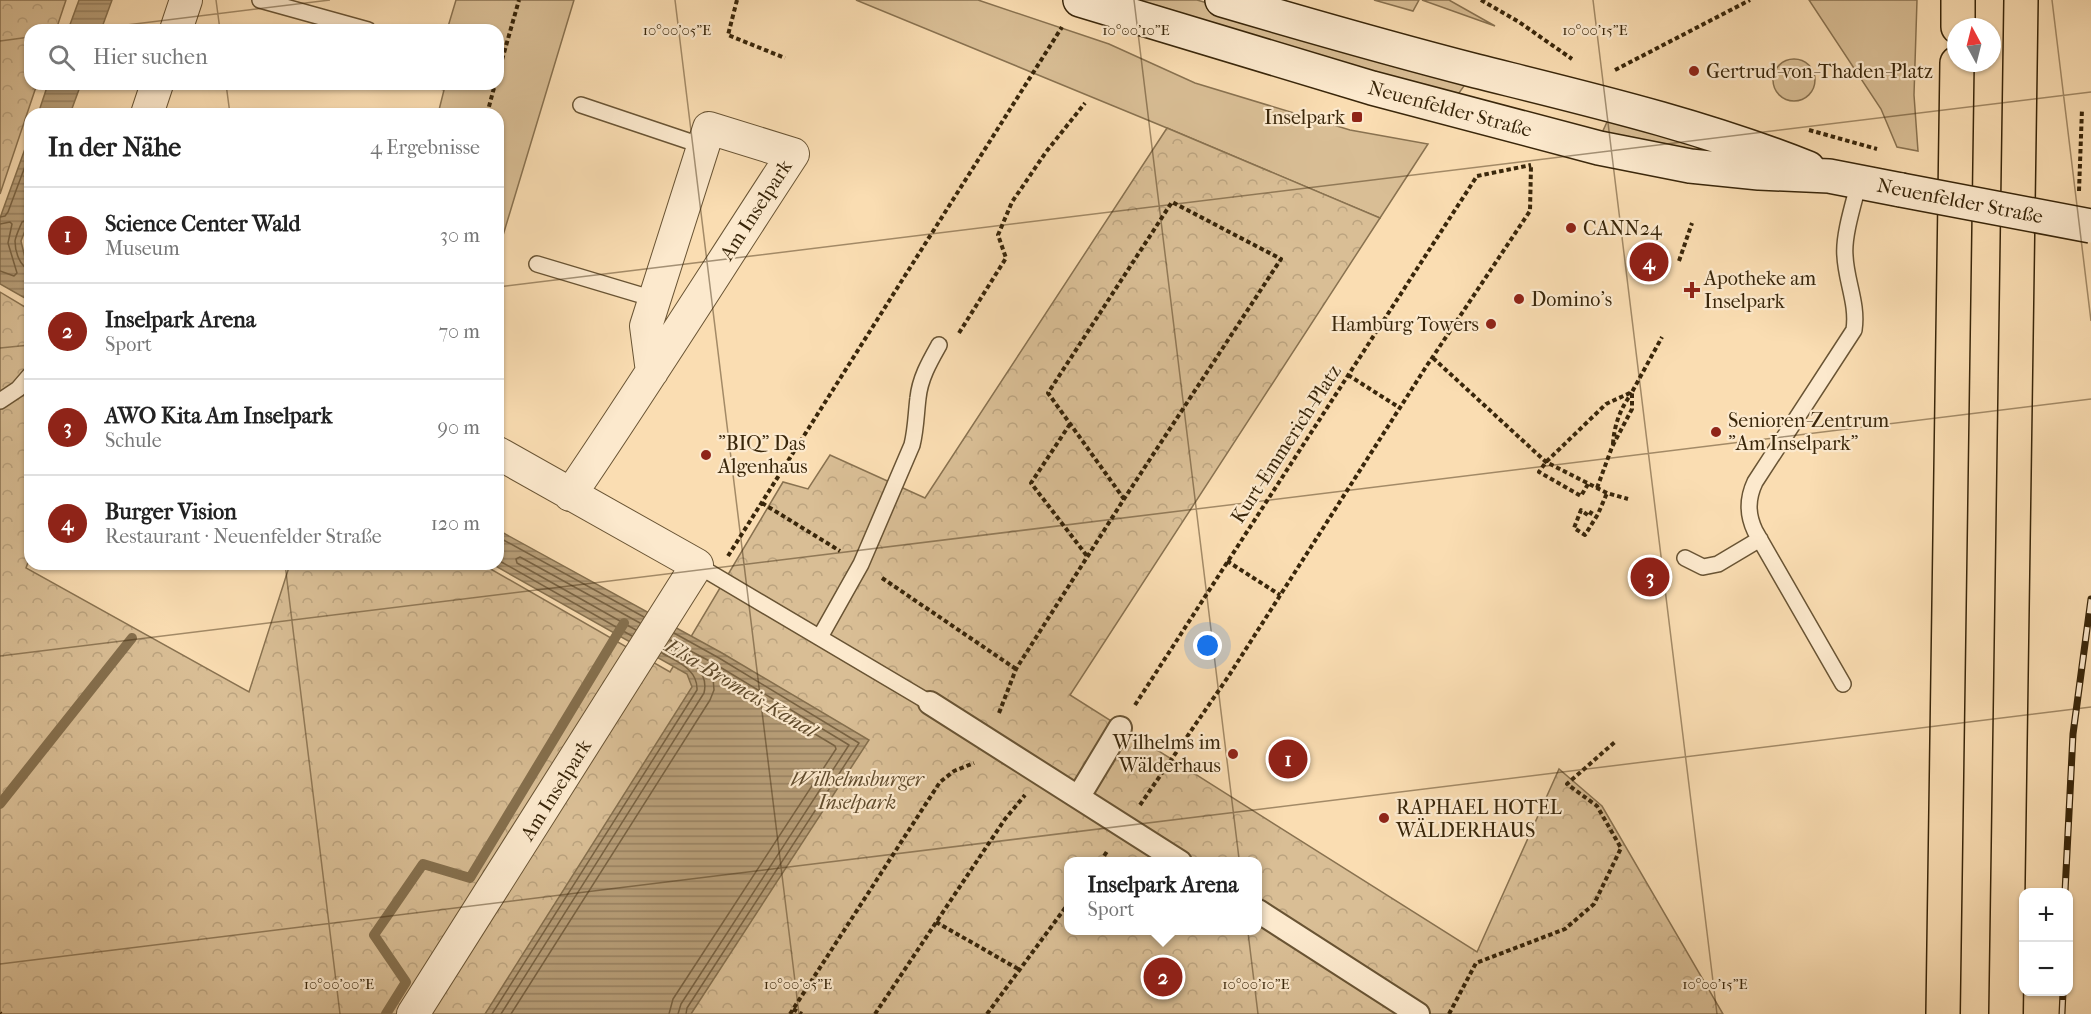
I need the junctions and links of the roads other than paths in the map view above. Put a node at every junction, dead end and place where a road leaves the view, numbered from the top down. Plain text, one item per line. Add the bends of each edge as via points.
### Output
1 (186, 0) edge
2 (261, 0) edge
3 (1080, 0) edge
4 (1222, 0) edge
5 (1958, 0) edge
6 (2021, 0) edge
7 (1958, 18) edge
8 (178, 24) edge
9 (347, 24) edge
10 (1957, 72) edge
11 (155, 90) edge
12 (581, 105) dead end
13 (149, 108) edge
14 (703, 146) junction
15 (1844, 179) junction
16 (2091, 226) edge
17 (537, 264) dead end
18 (654, 299) junction
19 (939, 345) road end
20 (652, 372) junction
21 (24, 382) edge
22 (0, 401) edge
23 (504, 456) edge
24 (570, 495) junction
25 (1760, 539) junction
26 (1685, 558) dead end
27 (706, 571) junction
28 (820, 637) junction
29 (1843, 684) dead end
30 (930, 703) joint
31 (1120, 729) road end
32 (1078, 796) junction
33 (1174, 857) edge
34 (1262, 914) edge
35 (413, 1014) edge
36 (1418, 1014) edge
37 (1943, 1014) edge
38 (2006, 1014) edge

1 - 8 street
2 - 9 lane
3 - 15 main road, Neuenfelder Straße via 1372,88 1590,146 1690,166
4 - 15 main road, Neuenfelder Straße via 1371,44 1694,127
5 - 7 highway
6 - 38 highway
10 - 37 highway
11 - 13 street
12 - 14 lane
14 - 18 street
14 - 20 street, Am Inselpark via 710,128 793,154
15 - 16 main road, Neuenfelder Straße, bridge
15 - 25 lane via 1844,251 1855,311 1854,330 1752,489 1749,516
17 - 18 lane
18 - 20 street via 646,326
19 - 28 lane via 923,375 912,445 861,564
20 - 24 street, Am Inselpark
21 - 22 lane
23 - 24 street
24 - 27 street
25 - 26 lane via 1718,564 1703,567
25 - 29 lane
27 - 28 lane
27 - 35 street, Am Inselpark via 678,594
28 - 30 lane
30 - 32 street
31 - 32 street
32 - 33 street
34 - 36 street

